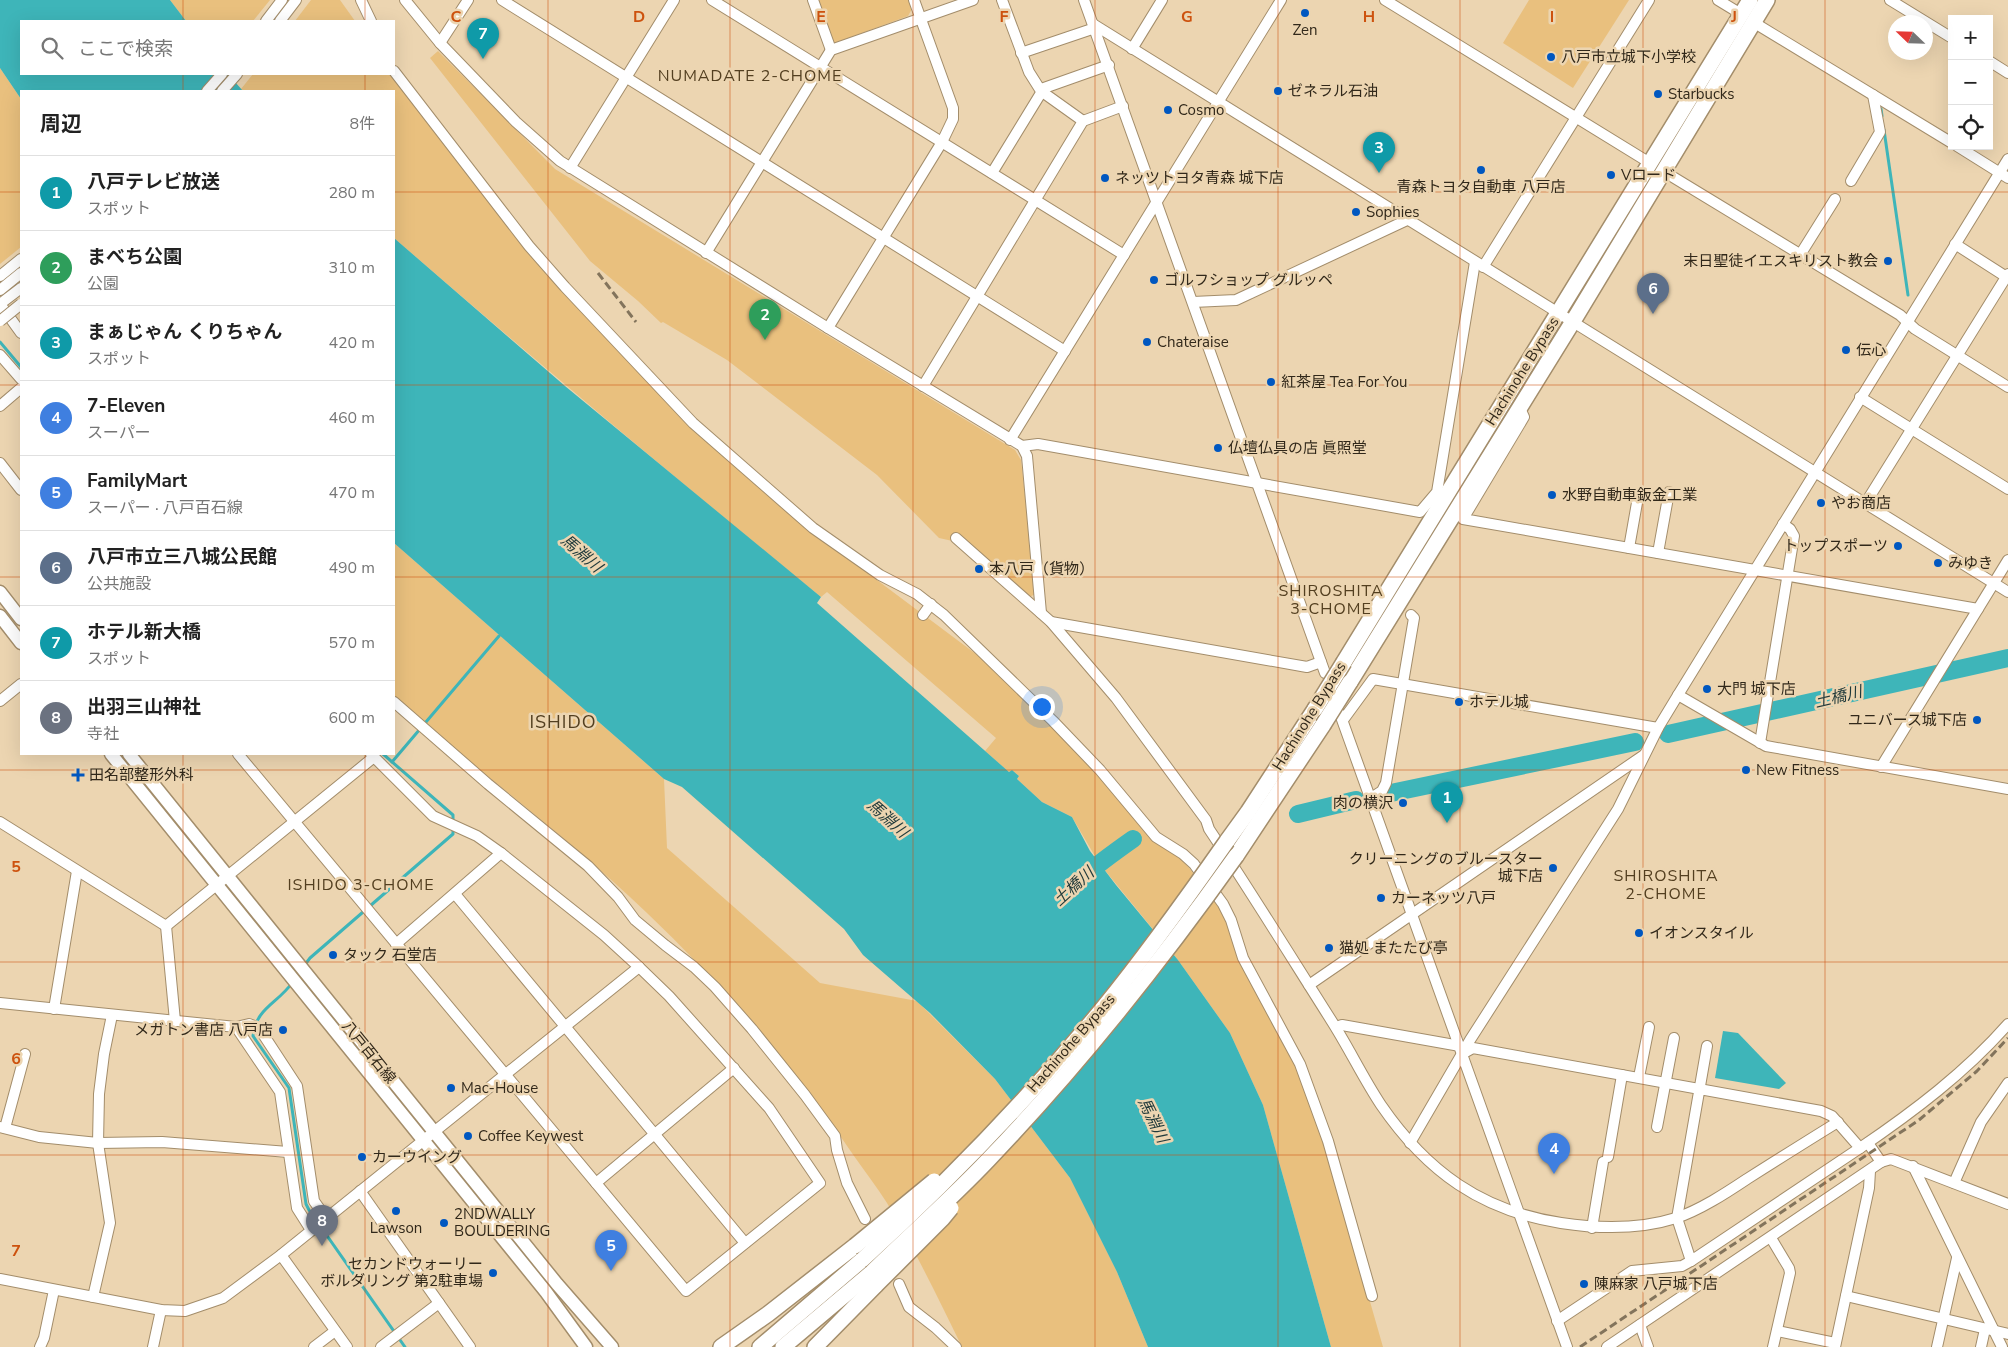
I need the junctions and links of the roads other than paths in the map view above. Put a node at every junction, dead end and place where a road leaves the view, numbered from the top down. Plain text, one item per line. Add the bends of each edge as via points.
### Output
1 (282, 0) edge
2 (296, 0) edge
3 (361, 0) edge
4 (405, 0) edge
5 (468, 0) edge
6 (502, 0) edge
7 (674, 0) edge
8 (712, 0) edge
9 (813, 0) edge
10 (914, 0) edge
11 (973, 0) edge
12 (1002, 0) edge
13 (1084, 0) edge
14 (1162, 0) edge
15 (1280, 0) edge
16 (1385, 0) edge
17 (1649, 0) edge
18 (1718, 0) edge
19 (1750, 0) edge
20 (1767, 0) edge
21 (1890, 0) edge
22 (1905, 4) edge
23 (921, 18) junction
24 (1747, 18) junction
25 (267, 20) edge
26 (281, 20) edge
27 (371, 20) edge
28 (1094, 26) junction
29 (1948, 35) edge
30 (440, 43) junction
31 (1132, 49) junction
32 (831, 50) junction
33 (1022, 54) junction
34 (1993, 64) edge
35 (1108, 65) junction
36 (821, 67) junction
37 (395, 72) edge
38 (2008, 73) edge
39 (221, 75) edge
40 (236, 75) edge
41 (626, 76) junction
42 (208, 90) edge
43 (223, 90) edge
44 (1041, 91) junction
45 (1874, 95) junction
46 (1218, 103) junction
47 (1123, 106) junction
48 (1576, 118) junction
49 (1083, 120) junction
50 (1948, 141) edge
51 (942, 142) junction
52 (1963, 150) edge
53 (2008, 159) edge
54 (763, 161) junction
55 (1657, 167) junction
56 (570, 168) junction
57 (992, 173) junction
58 (2004, 175) edge
59 (1851, 181) dead end
60 (1835, 199) dead end
61 (1036, 201) junction
62 (1156, 201) junction
63 (1407, 220) junction
64 (883, 237) junction
65 (1955, 244) junction
66 (706, 253) junction
67 (1124, 254) junction
68 (1800, 254) junction
69 (20, 260) edge
70 (1479, 265) junction
71 (20, 274) edge
72 (0, 276) edge
73 (2007, 276) edge
74 (20, 289) edge
75 (0, 290) edge
76 (977, 296) junction
77 (1193, 302) junction
78 (0, 304) edge
79 (20, 305) edge
80 (1558, 314) junction
81 (0, 321) edge
82 (1907, 322) junction
83 (1572, 323) junction
84 (828, 328) junction
85 (20, 332) edge
86 (1065, 351) junction
87 (0, 355) edge
88 (1957, 355) junction
89 (20, 378) edge
90 (923, 386) junction
91 (2008, 387) edge
92 (20, 389) edge
93 (1860, 397) junction
94 (0, 406) edge
95 (1519, 406) junction
96 (1911, 429) junction
97 (1010, 440) junction
98 (1022, 446) junction
99 (0, 463) edge
100 (1815, 472) junction
101 (1257, 482) junction
102 (20, 489) edge
103 (2008, 489) edge
104 (1669, 492) dead end
105 (1638, 497) dead end
106 (1866, 504) junction
107 (1783, 524) junction
108 (956, 538) dead end
109 (1629, 548) junction
110 (1658, 553) junction
111 (2008, 560) edge
112 (1754, 570) junction
113 (1788, 575) junction
114 (1994, 583) junction
115 (0, 592) edge
116 (2008, 592) edge
117 (931, 604) junction
118 (1978, 610) junction
119 (1041, 613) junction
120 (923, 615) dead end
121 (1411, 615) dead end
122 (0, 616) edge
123 (20, 618) edge
124 (1051, 622) junction
125 (20, 642) edge
126 (1322, 662) junction
127 (1326, 673) dead end
128 (1402, 684) junction
129 (20, 685) edge
130 (1678, 695) junction
131 (0, 702) edge
132 (395, 703) edge
133 (1658, 728) junction
134 (1760, 743) junction
135 (1646, 753) junction
136 (112, 755) edge
137 (130, 755) edge
138 (239, 755) edge
139 (373, 756) edge
140 (1881, 767) junction
141 (2008, 789) edge
142 (1371, 798) junction
143 (0, 822) edge
144 (294, 822) junction
145 (501, 852) junction
146 (78, 870) junction
147 (228, 875) junction
148 (216, 884) junction
149 (455, 894) junction
150 (1412, 915) junction
151 (166, 926) junction
152 (396, 944) junction
153 (639, 967) junction
154 (1309, 985) junction
155 (0, 1003) edge
156 (54, 1009) junction
157 (112, 1016) junction
158 (175, 1021) junction
159 (2008, 1024) edge
160 (564, 1026) junction
161 (236, 1027) junction
162 (1336, 1027) junction
163 (1649, 1027) dead end
164 (1674, 1038) dead end
165 (1707, 1046) dead end
166 (1461, 1050) junction
167 (25, 1054) dead end
168 (734, 1068) junction
169 (504, 1074) junction
170 (1622, 1075) junction
171 (1639, 1078) junction
172 (1665, 1082) junction
173 (2008, 1083) edge
174 (1700, 1089) junction
175 (1838, 1122) junction
176 (1657, 1127) dead end
177 (2, 1128) edge
178 (434, 1132) junction
179 (992, 1133) junction
180 (655, 1134) junction
181 (423, 1141) junction
182 (98, 1143) junction
183 (1410, 1143) junction
184 (1864, 1146) junction
185 (288, 1152) junction
186 (1881, 1162) junction
187 (1913, 1166) junction
188 (1870, 1171) junction
189 (596, 1183) junction
190 (1954, 1183) junction
191 (360, 1191) junction
192 (2007, 1202) edge
193 (1519, 1215) junction
194 (326, 1218) junction
195 (1677, 1218) junction
196 (866, 1219) dead end
197 (1592, 1228) junction
198 (311, 1230) junction
199 (1770, 1238) junction
200 (745, 1243) junction
201 (281, 1255) junction
202 (1957, 1258) junction
203 (1691, 1261) junction
204 (870, 1272) junction
205 (0, 1279) edge
206 (899, 1284) dead end
207 (54, 1290) junction
208 (1372, 1296) dead end
209 (1846, 1296) junction
210 (93, 1297) junction
211 (439, 1303) junction
212 (162, 1310) junction
213 (1944, 1319) junction
214 (1557, 1322) junction
215 (1640, 1325) junction
216 (1989, 1330) junction
217 (335, 1331) junction
218 (1777, 1331) junction
219 (2008, 1334) edge
220 (1835, 1345) edge
221 (40, 1347) edge
222 (153, 1347) edge
223 (314, 1347) edge
224 (346, 1347) edge
225 (381, 1347) edge
226 (470, 1347) edge
227 (586, 1347) edge
228 (612, 1347) edge
229 (721, 1347) edge
230 (760, 1347) edge
231 (783, 1347) edge
232 (815, 1347) edge
233 (956, 1347) edge
234 (1567, 1347) edge
235 (1607, 1347) edge
236 (1648, 1347) edge
237 (1774, 1347) edge
238 (1937, 1347) edge
239 (1981, 1347) edge
240 (2002, 1347) edge

1 - 25 street
2 - 26 street
3 - 27 street
4 - 30 street
5 - 30 street
6 - 41 street
7 - 41 street
8 - 36 street
9 - 32 street
10 - 23 street
11 - 23 street
12 - 33 street
13 - 28 street
14 - 31 street
15 - 46 street
16 - 48 street
17 - 48 street
18 - 24 street
19 - 24 highway, Hachinohe Bypass
20 - 24 highway, Hachinohe Bypass
21 - 22 street
22 - 29 street
23 - 32 street
23 - 51 street via 953,108 953,119
24 - 45 street
24 - 55 highway, Hachinohe Bypass
28 - 31 street
28 - 33 street
28 - 35 street
30 - 56 street via 516,122
31 - 46 street
32 - 36 street
33 - 44 street via 1028,72
34 - 38 street
35 - 44 street
35 - 47 street
36 - 51 street
36 - 54 street
37 - 117 street via 529,246 693,423 813,528 856,560
39 - 42 street
40 - 43 street
41 - 54 street
41 - 56 street
44 - 49 street
44 - 57 street
45 - 50 street
45 - 59 street via 1880,132
46 - 62 street
46 - 63 street
47 - 49 street
47 - 62 street
48 - 55 street
48 - 70 street
49 - 61 street
51 - 57 street
51 - 64 street
52 - 58 street
53 - 58 street
54 - 64 street
54 - 66 street
55 - 68 street
55 - 80 highway, Hachinohe Bypass
55 - 83 highway, Hachinohe Bypass
56 - 66 street
57 - 61 street
58 - 65 street
60 - 68 street
61 - 67 street
61 - 76 street
62 - 67 street
62 - 77 street
63 - 70 street
63 - 77 street via 1236,300
64 - 76 street
64 - 84 street
65 - 73 street
65 - 82 street
66 - 84 street
67 - 86 street
68 - 82 street
69 - 72 street
70 - 80 street
70 - 101 street via 1438,492 1420,512
71 - 75 street
73 - 88 street
74 - 78 street
76 - 86 street
76 - 90 street
77 - 101 street
78 - 85 street
79 - 81 street, bridge
80 - 83 street
80 - 179 highway, Hachinohe Bypass, bridge via 1315,709 1228,841 1168,926 1103,1008
82 - 88 street
82 - 93 street
83 - 95 highway, Hachinohe Bypass
83 - 100 street
84 - 90 street
86 - 97 street
87 - 89 street
88 - 91 street
88 - 96 street
90 - 97 street
92 - 94 street
93 - 96 street
93 - 100 street
95 - 109 street via 1524,417 1463,519
95 - 204 highway, Hachinohe Bypass, bridge via 1323,725 1182,932 1105,1030 987,1162 942,1219
96 - 103 street
96 - 106 street
97 - 98 street
98 - 101 street via 1038,444
98 - 119 street via 1028,456
99 - 102 street
100 - 106 street
100 - 107 street
101 - 126 street
104 - 110 street
105 - 109 street
106 - 114 street
107 - 112 street
107 - 113 street via 1794,536
108 - 119 street
109 - 110 street
110 - 112 street
111 - 114 street
112 - 113 street
112 - 130 street
113 - 118 street
113 - 134 street
114 - 116 street
114 - 118 street
115 - 123 main road
117 - 120 street
117 - 208 street via 1053,721 1100,770 1156,837 1194,864 1223,904 1243,958 1300,1064 1328,1141
118 - 140 street
119 - 124 street
121 - 128 street via 1414,618
122 - 125 main road
124 - 126 street via 1307,666
124 - 154 street via 1116,698 1206,820
126 - 127 street
128 - 133 street
128 - 142 street via 1386,782 1382,791
128 - 142 street via 1373,679 1342,717
129 - 131 street
130 - 133 street
130 - 134 street
132 - 196 street via 588,866 636,920 715,987 835,1136 847,1183
133 - 135 street
134 - 140 street
135 - 150 street
135 - 166 street via 1619,806
136 - 148 main road, 八戸百石線
137 - 147 main road, 八戸百石線
138 - 144 street
139 - 144 street
139 - 145 street via 433,816 477,836
140 - 141 street
142 - 150 street
143 - 146 street
144 - 147 street
144 - 152 street
145 - 149 street
145 - 153 street
146 - 151 street
146 - 156 street
147 - 148 street
147 - 178 main road, 八戸百石線
148 - 151 street
148 - 181 main road, 八戸百石線
149 - 152 street
149 - 160 street
150 - 154 street
150 - 166 street
151 - 158 street
152 - 169 street
153 - 160 street
153 - 168 street
154 - 162 street
155 - 156 street
156 - 157 street
157 - 158 street
157 - 182 street via 99,1094
158 - 161 street
159 - 184 street via 1935,1094
160 - 169 street
160 - 180 street
161 - 185 street via 280,1092
161 - 194 street via 250,1024 259,1028 298,1086 314,1201
162 - 166 street via 1342,1025
162 - 183 street via 1381,1105
163 - 171 street
164 - 172 street
165 - 174 street
166 - 170 street via 1473,1048
166 - 183 street
166 - 193 street
167 - 177 street
168 - 180 street
168 - 200 street via 769,1108 820,1182
169 - 178 street
169 - 189 street
170 - 171 street
170 - 197 street
171 - 172 street
172 - 174 street
172 - 176 street
173 - 190 street via 1981,1122
174 - 175 street via 1821,1110
174 - 195 street
175 - 184 street
175 - 195 street via 1723,1194
177 - 182 street via 39,1137
178 - 181 street
178 - 228 main road, 八戸百石線
179 - 204 highway, Hachinohe Bypass, bridge via 923,1204
179 - 229 highway, bridge via 768,1314
180 - 189 street
180 - 200 street
181 - 191 street
181 - 227 main road, 八戸百石線 via 546,1292
182 - 185 street via 162,1142
182 - 210 street via 110,1223
183 - 193 street via 1430,1164 1468,1191
184 - 186 street
184 - 203 street
185 - 198 street via 297,1208
186 - 187 street via 1891,1159
186 - 188 street
187 - 190 street
187 - 202 street
188 - 199 street
188 - 209 street via 1870,1188
189 - 200 street via 686,1291
190 - 192 street
191 - 194 street
191 - 211 street
193 - 197 street
193 - 214 street
194 - 198 street
195 - 197 street via 1635,1227
195 - 203 street
198 - 201 street
199 - 215 street
199 - 218 street via 1790,1273
201 - 212 street via 224,1298 185,1311
201 - 217 street
202 - 213 street
202 - 216 street
203 - 214 street via 1682,1266 1632,1271
204 - 230 highway, Hachinohe Bypass
204 - 231 highway, Hachinohe Bypass
204 - 232 highway
205 - 207 street
206 - 233 street via 909,1307
207 - 210 street
207 - 221 street
209 - 213 street
209 - 220 street
210 - 212 street
211 - 225 street
211 - 226 street
212 - 222 street
213 - 216 street
213 - 238 street
214 - 234 street
215 - 235 street
215 - 236 street
216 - 219 street
216 - 239 street
216 - 240 street
217 - 223 street
217 - 224 street
218 - 220 street
218 - 237 street

